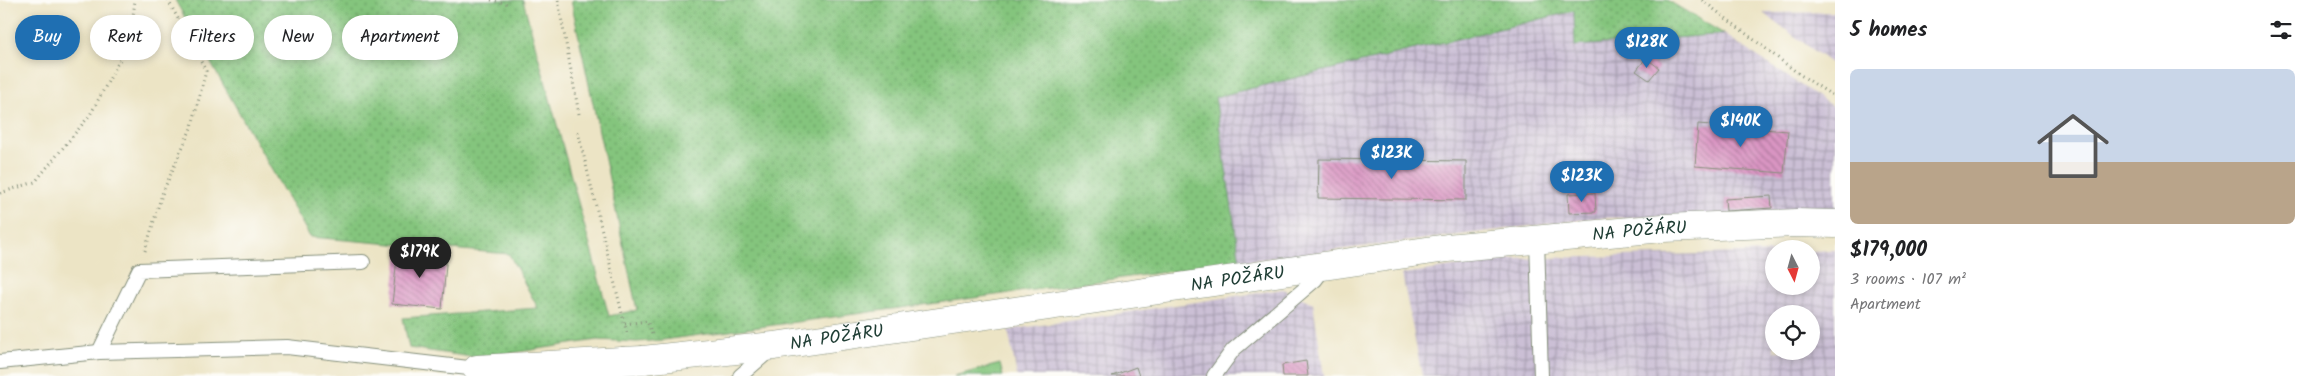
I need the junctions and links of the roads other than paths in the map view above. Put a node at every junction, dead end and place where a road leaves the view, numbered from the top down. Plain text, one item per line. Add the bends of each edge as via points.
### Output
1 (1835, 224) edge
2 (1537, 239) junction
3 (364, 262) dead end
4 (1325, 266) junction
5 (774, 346) junction
6 (99, 352) junction
7 (0, 362) edge
8 (413, 364) junction
9 (477, 369) joint
10 (430, 376) edge
11 (740, 376) edge
12 (1214, 376) edge
13 (1542, 376) edge

1 - 2 street, NA POŽÁRU via 1663,228
2 - 4 street, NA POŽÁRU
2 - 13 lane
3 - 6 lane via 139,270
4 - 5 street, NA POŽÁRU
4 - 12 lane via 1315,280 1233,350
5 - 9 street, NA POŽÁRU via 631,354
5 - 11 lane
6 - 7 lane
6 - 8 lane via 287,347
8 - 9 lane
8 - 10 lane

